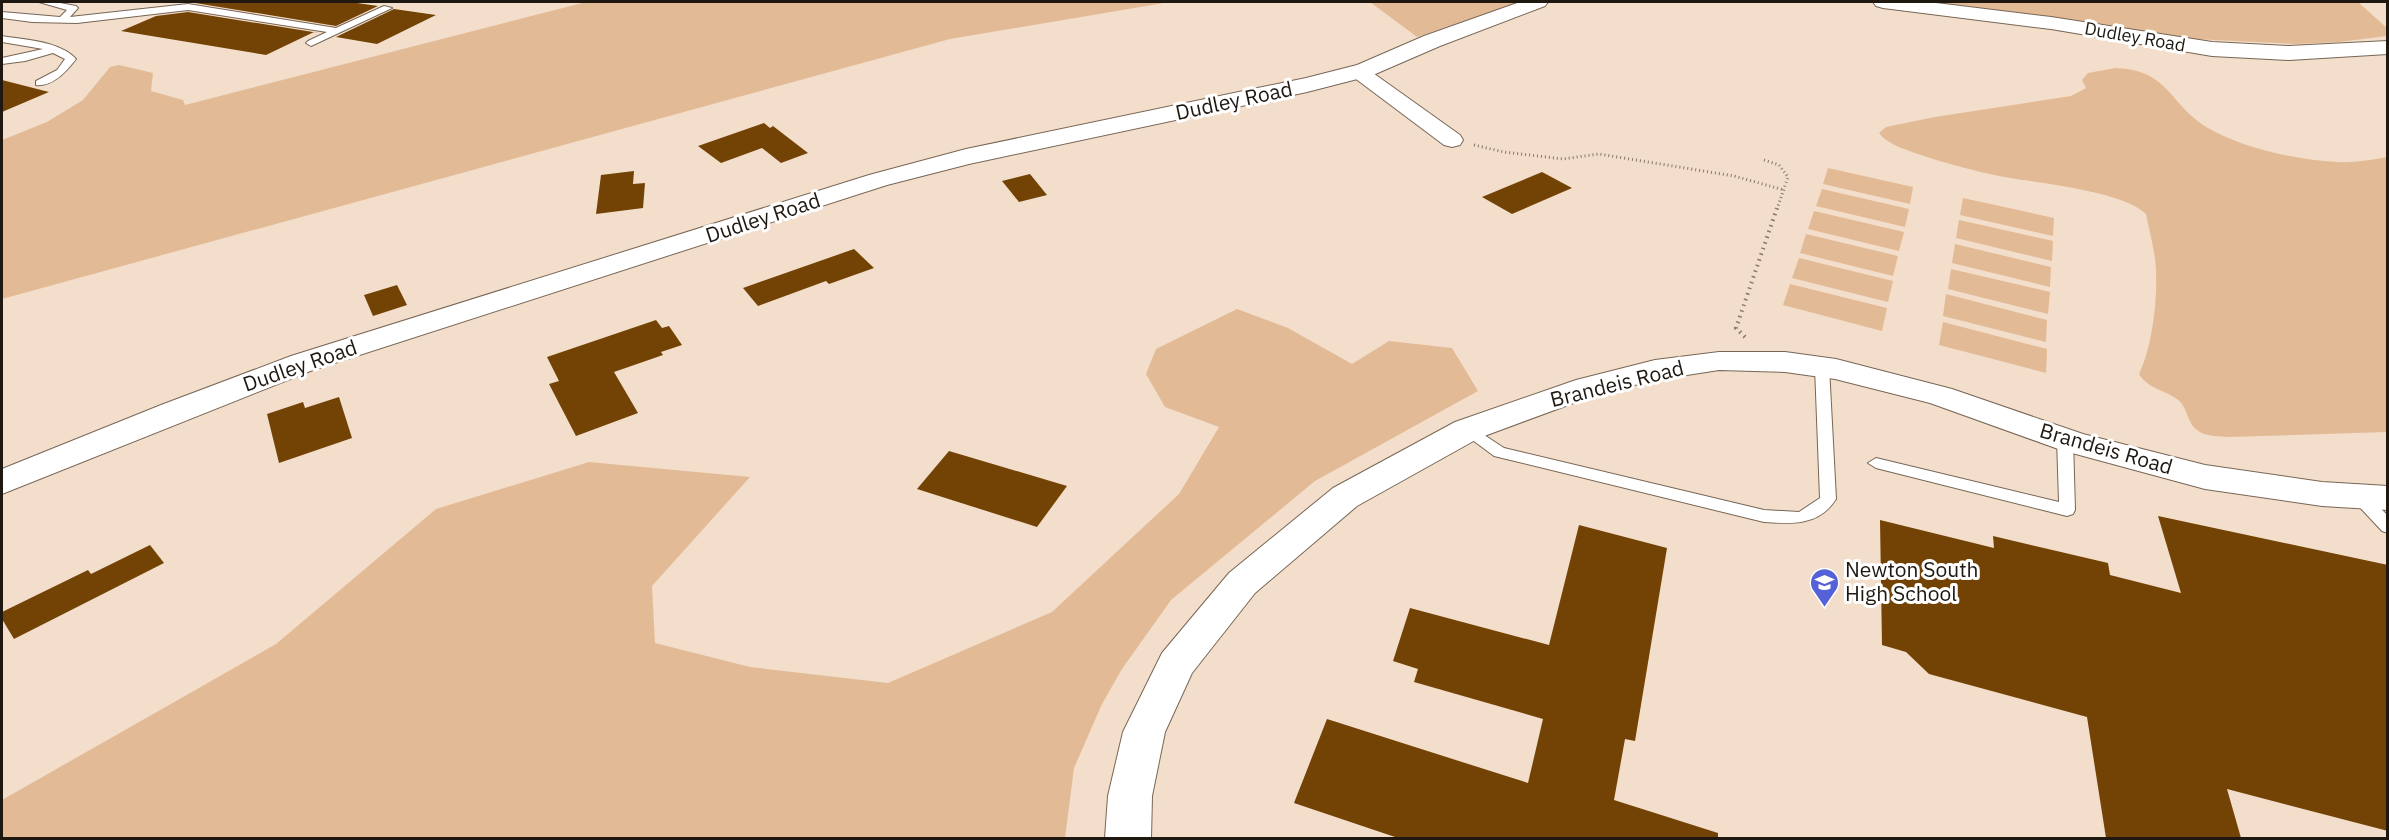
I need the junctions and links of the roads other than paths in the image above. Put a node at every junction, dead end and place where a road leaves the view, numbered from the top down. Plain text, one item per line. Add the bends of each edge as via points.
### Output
1 (44, 2) edge
2 (1538, 2) edge
3 (1883, 2) edge
4 (175, 4) edge
5 (387, 9) dead end
6 (2, 15) edge
7 (63, 20) junction
8 (337, 31) junction
9 (2, 39) edge
10 (311, 43) dead end
11 (2388, 46) edge
12 (51, 50) junction
13 (2, 61) edge
14 (1359, 72) junction
15 (40, 83) dead end
16 (1452, 140) road end
17 (1822, 367) junction
18 (1467, 430) junction
19 (2065, 439) junction
20 (1876, 463) dead end
21 (2, 482) edge
22 (2373, 497) edge
23 (2388, 527) edge
24 (1128, 838) edge

1 - 7 lane via 73,8
2 - 14 street, Dudley Road
3 - 11 street, Dudley Road via 2212,49 2289,53
4 - 7 lane via 116,17
4 - 8 lane
5 - 8 lane
6 - 7 lane via 32,21
8 - 10 lane
9 - 12 lane
12 - 13 lane
12 - 15 lane via 69,56 70,63
14 - 16 street
14 - 21 street, Dudley Road via 966,157 878,180 302,363
17 - 18 street, Brandeis Road via 1719,361 1655,370 1587,387
17 - 18 lane via 1828,499 1803,519 1764,516 1499,452
17 - 19 street, Brandeis Road via 1941,396
18 - 24 street, Brandeis Road via 1345,496 1242,583 1176,664 1144,732 1130,796
19 - 20 lane via 2067,510
19 - 22 street, Brandeis Road via 2205,477 2322,494
22 - 23 lane

